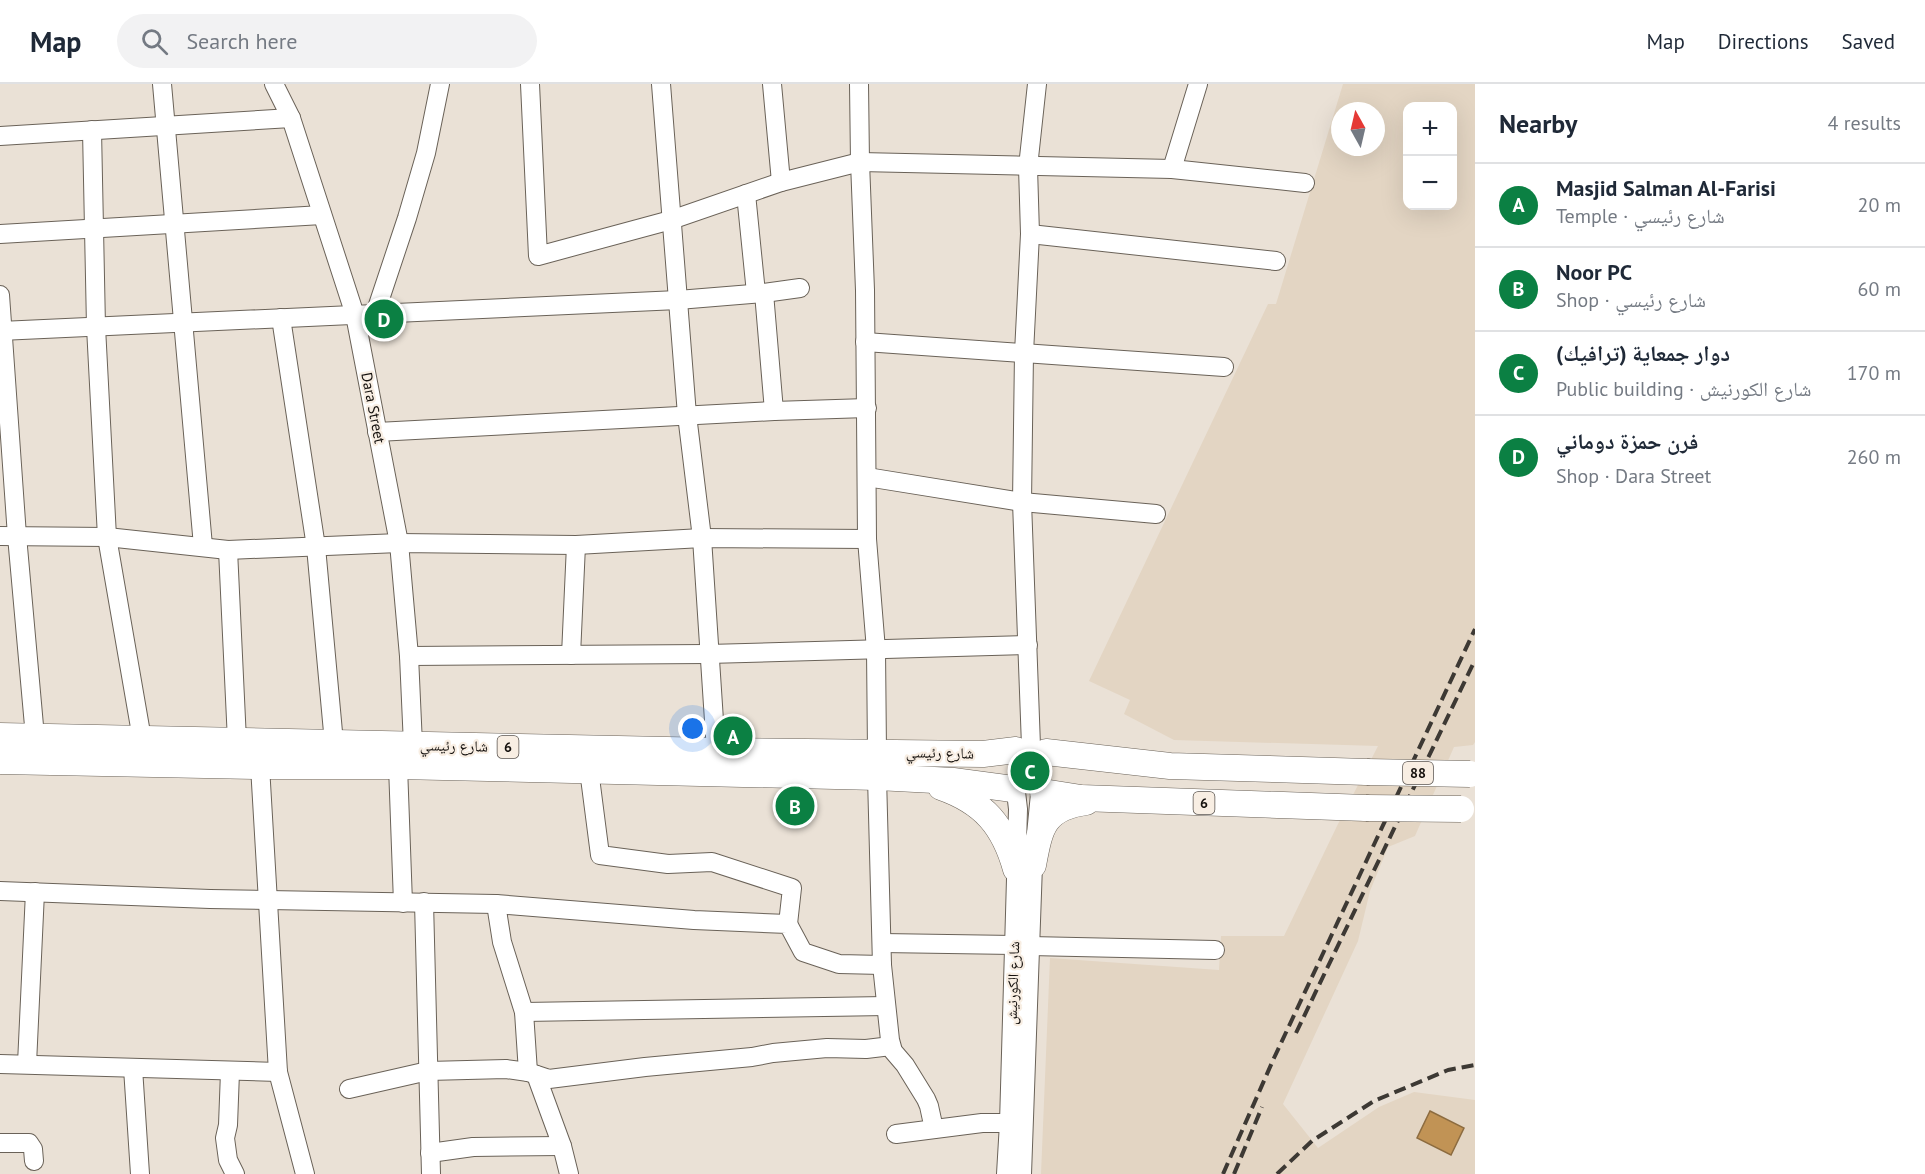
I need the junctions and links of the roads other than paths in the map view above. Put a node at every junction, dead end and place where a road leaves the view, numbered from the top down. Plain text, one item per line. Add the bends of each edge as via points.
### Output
1 (162, 84) edge
2 (274, 84) edge
3 (440, 84) edge
4 (530, 84) edge
5 (661, 84) edge
6 (772, 84) edge
7 (860, 84) edge
8 (1037, 84) edge
9 (1198, 84) edge
10 (291, 118) junction
11 (166, 126) junction
12 (92, 130) junction
13 (0, 136) edge
14 (860, 162) junction
15 (1028, 167) junction
16 (1172, 169) junction
17 (781, 182) junction
18 (1305, 183) dead end
19 (746, 194) junction
20 (322, 215) junction
21 (671, 220) junction
22 (175, 223) junction
23 (94, 228) junction
24 (0, 234) edge
25 (1030, 234) junction
26 (1276, 261) dead end
27 (800, 288) dead end
28 (760, 293) junction
29 (0, 295) edge
30 (678, 300) junction
31 (375, 314) junction
32 (355, 315) junction
33 (281, 318) junction
34 (184, 323) junction
35 (96, 327) junction
36 (1, 331) edge
37 (865, 342) junction
38 (1024, 353) junction
39 (1224, 367) dead end
40 (867, 408) junction
41 (774, 411) junction
42 (687, 415) junction
43 (377, 432) junction
44 (867, 477) junction
45 (1022, 502) junction
46 (1156, 514) dead end
47 (8, 536) edge
48 (107, 537) junction
49 (702, 538) junction
50 (867, 539) junction
51 (399, 543) junction
52 (576, 545) junction
53 (203, 546) junction
54 (316, 547) junction
55 (228, 550) junction
56 (1028, 645) junction
57 (876, 650) junction
58 (708, 654) junction
59 (571, 655) junction
60 (408, 656) junction
61 (0, 736) edge
62 (35, 737) junction
63 (142, 740) junction
64 (334, 743) junction
65 (413, 745) junction
66 (1031, 750) junction
67 (716, 751) junction
68 (252, 753) junction
69 (0, 760) edge
70 (877, 764) junction
71 (398, 766) junction
72 (589, 770) junction
73 (1367, 772) joint
74 (1472, 774) edge
75 (906, 778) junction
76 (1028, 792) junction
77 (1123, 800) junction
78 (1468, 809) edge
79 (1025, 867) junction
80 (0, 891) edge
81 (35, 892) junction
82 (268, 900) junction
83 (424, 902) junction
84 (403, 903) junction
85 (496, 904) junction
86 (788, 924) junction
87 (882, 943) junction
88 (1022, 945) junction
89 (1215, 950) dead end
90 (882, 965) junction
91 (886, 1006) junction
92 (524, 1012) junction
93 (891, 1046) junction
94 (0, 1064) edge
95 (27, 1064) junction
96 (133, 1068) junction
97 (428, 1071) junction
98 (230, 1072) junction
99 (278, 1072) junction
100 (532, 1073) junction
101 (349, 1089) dead end
102 (1009, 1122) junction
103 (934, 1129) junction
104 (896, 1134) dead end
105 (0, 1143) edge
106 (562, 1146) junction
107 (430, 1153) junction
108 (34, 1161) dead end
109 (141, 1174) edge
110 (235, 1174) edge
111 (305, 1174) edge
112 (431, 1174) edge
113 (569, 1174) edge
114 (1006, 1174) edge
115 (1022, 1174) edge

1 - 11 street
2 - 10 street, Dara Street
3 - 31 street via 426,153
4 - 21 street via 538,256
5 - 21 street
6 - 17 street
7 - 14 street
8 - 15 street
9 - 16 street
10 - 11 street
10 - 20 street, Dara Street
11 - 12 street
11 - 22 street
12 - 13 street
12 - 23 street
14 - 15 street
14 - 17 street
14 - 37 street
15 - 16 street
15 - 25 street
16 - 18 street
17 - 19 street
19 - 21 street
19 - 28 street
20 - 22 street
20 - 32 street, Dara Street
21 - 30 street
22 - 23 street
22 - 34 street
23 - 24 street
23 - 35 street
25 - 26 street
25 - 38 street
27 - 28 street
28 - 30 street
28 - 41 street
29 - 36 street
30 - 31 street
30 - 42 street
31 - 32 street
32 - 33 street
32 - 43 street, Dara Street
33 - 34 street
33 - 54 street
34 - 35 street
34 - 53 street
35 - 36 street
35 - 48 street
36 - 47 street
37 - 38 street
37 - 40 street
38 - 39 street
38 - 45 street
40 - 41 street
40 - 44 street
41 - 42 street
42 - 43 street
42 - 49 street
43 - 51 street, Dara Street
44 - 45 street
44 - 50 street
45 - 46 street
45 - 56 street
47 - 48 street
47 - 62 street
48 - 53 street
48 - 63 street
49 - 50 street
49 - 52 street
49 - 58 street
50 - 57 street
51 - 52 street
51 - 54 street
51 - 60 street, Dara Street
52 - 59 street
53 - 55 street
54 - 55 street
54 - 64 street
55 - 68 street
56 - 57 street
56 - 66 street
57 - 58 street
57 - 70 street
58 - 59 street
58 - 67 street
59 - 60 street
60 - 65 street, Dara Street
61 - 62 highway, شارع رئيسي / 6
62 - 63 highway, شارع رئيسي / 6
63 - 68 highway, شارع رئيسي / 6
64 - 65 highway, شارع رئيسي / 6
64 - 68 highway, شارع رئيسي / 6
65 - 67 highway, شارع رئيسي / 6
66 - 70 highway, شارع رئيسي / 6
66 - 73 highway, شارع رئيسي / 6 via 1170,766
66 - 76 highway via 1053,763 1054,775 1052,783
66 - 76 highway via 1010,756 1005,767 1006,779
67 - 70 highway, شارع رئيسي / 6
68 - 69 highway, شارع رئيسي / 6
68 - 71 highway, شارع رئيسي / 6
68 - 82 street
70 - 72 highway, شارع رئيسي / 6
70 - 75 highway, شارع رئيسي / 6
70 - 87 street
71 - 72 highway, شارع رئيسي / 6
71 - 84 street
72 - 86 street via 600,855 668,864 712,862 792,888
73 - 74 highway, شارع رئيسي / 88, bridge
75 - 76 highway, شارع رئيسي / 6
75 - 79 highway via 956,792 982,808
76 - 77 highway, شارع رئيسي / 6
76 - 79 street, شارع الكورنيش
77 - 78 highway, شارع رئيسي / 6, bridge
77 - 79 highway via 1078,803 1057,810 1042,827
79 - 88 street, شارع الكورنيش
80 - 81 street
81 - 82 street
81 - 95 street
82 - 84 street
82 - 99 street
83 - 84 street
83 - 85 street
83 - 97 street
85 - 86 street
85 - 92 street via 502,942
86 - 90 street via 803,952 839,964
87 - 88 street
87 - 90 street
88 - 89 street
88 - 102 street, شارع الكورنيش
88 - 115 street, شارع الكورنيش
90 - 91 street
91 - 92 street
91 - 93 street
92 - 100 street
93 - 100 street via 773,1053 549,1079
93 - 103 street via 926,1099
94 - 95 street
95 - 96 street
96 - 98 street
96 - 109 street
97 - 100 street
97 - 101 street
97 - 107 street
98 - 99 street
98 - 110 street via 225,1138
99 - 111 street
100 - 106 street
102 - 103 street
102 - 114 street, شارع الكورنيش
103 - 104 street
105 - 108 street via 29,1143
106 - 107 street via 473,1147
106 - 113 street
107 - 112 street

